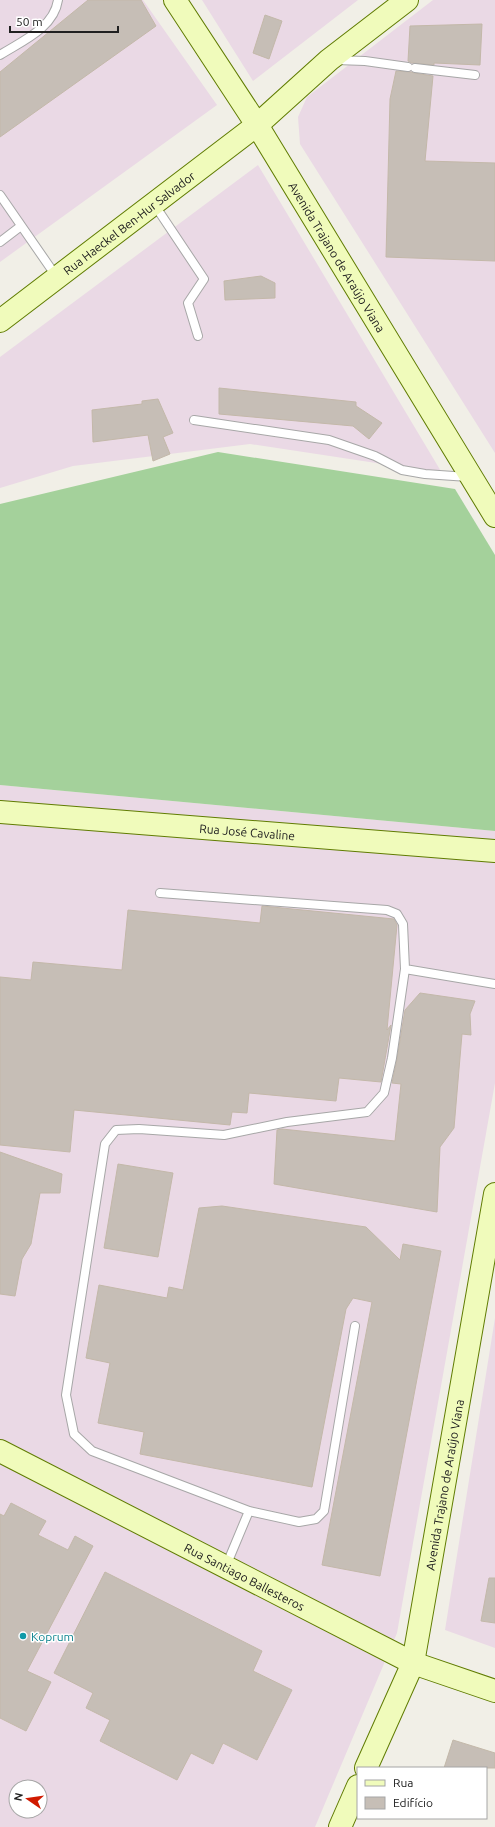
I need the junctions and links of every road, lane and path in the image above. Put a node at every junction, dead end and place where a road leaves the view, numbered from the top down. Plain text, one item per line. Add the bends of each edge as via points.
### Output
1 (58, 0) edge
2 (175, 0) edge
3 (407, 0) edge
4 (0, 55) edge
5 (329, 60) junction
6 (476, 75) dead end
7 (257, 125) junction
8 (0, 196) edge
9 (154, 204) junction
10 (21, 226) junction
11 (0, 242) edge
12 (57, 277) junction
13 (0, 321) edge
14 (198, 336) dead end
15 (194, 420) dead end
16 (473, 477) junction
17 (495, 516) edge
18 (0, 812) edge
19 (495, 851) edge
20 (160, 893) dead end
21 (405, 969) junction
22 (495, 984) edge
23 (495, 1194) edge
24 (355, 1326) dead end
25 (0, 1451) edge
26 (249, 1511) junction
27 (225, 1566) junction
28 (413, 1663) junction
29 (495, 1691) edge
30 (366, 1767) edge
31 (357, 1788) edge
32 (340, 1827) edge

1 - 4 lane via 57,9 47,25
2 - 7 street, Avenida Trajano de Araújo Viana
3 - 5 street
5 - 6 lane via 365,61
5 - 7 street
7 - 9 street, Rua Haeckel Ben-Hur Salvador
7 - 16 street, Avenida Trajano de Araújo Viana
8 - 10 lane
9 - 12 street, Rua Haeckel Ben-Hur Salvador
9 - 14 lane via 204,279 188,303
10 - 11 lane
10 - 12 lane
12 - 13 street, Rua Haeckel Ben-Hur Salvador
15 - 16 lane via 329,440 375,456 402,470
16 - 17 street, Avenida Trajano de Araújo Viana
18 - 19 street, Rua José Cavaline
20 - 21 lane via 387,910 397,914 403,924
21 - 22 lane
21 - 26 lane via 392,1058 384,1093 367,1112 287,1122 224,1135 139,1129 116,1130 106,1144 66,1395 74,1434 92,1451
23 - 28 street, Avenida Trajano de Araújo Viana
24 - 26 lane via 324,1511 316,1519 299,1522
25 - 27 street, Rua Santiago Ballesteros
26 - 27 lane
27 - 28 street, Rua Santiago Ballesteros
28 - 29 street, Rua Santiago Ballesteros
28 - 30 street, Avenida Trajano de Araújo Viana
31 - 32 street

